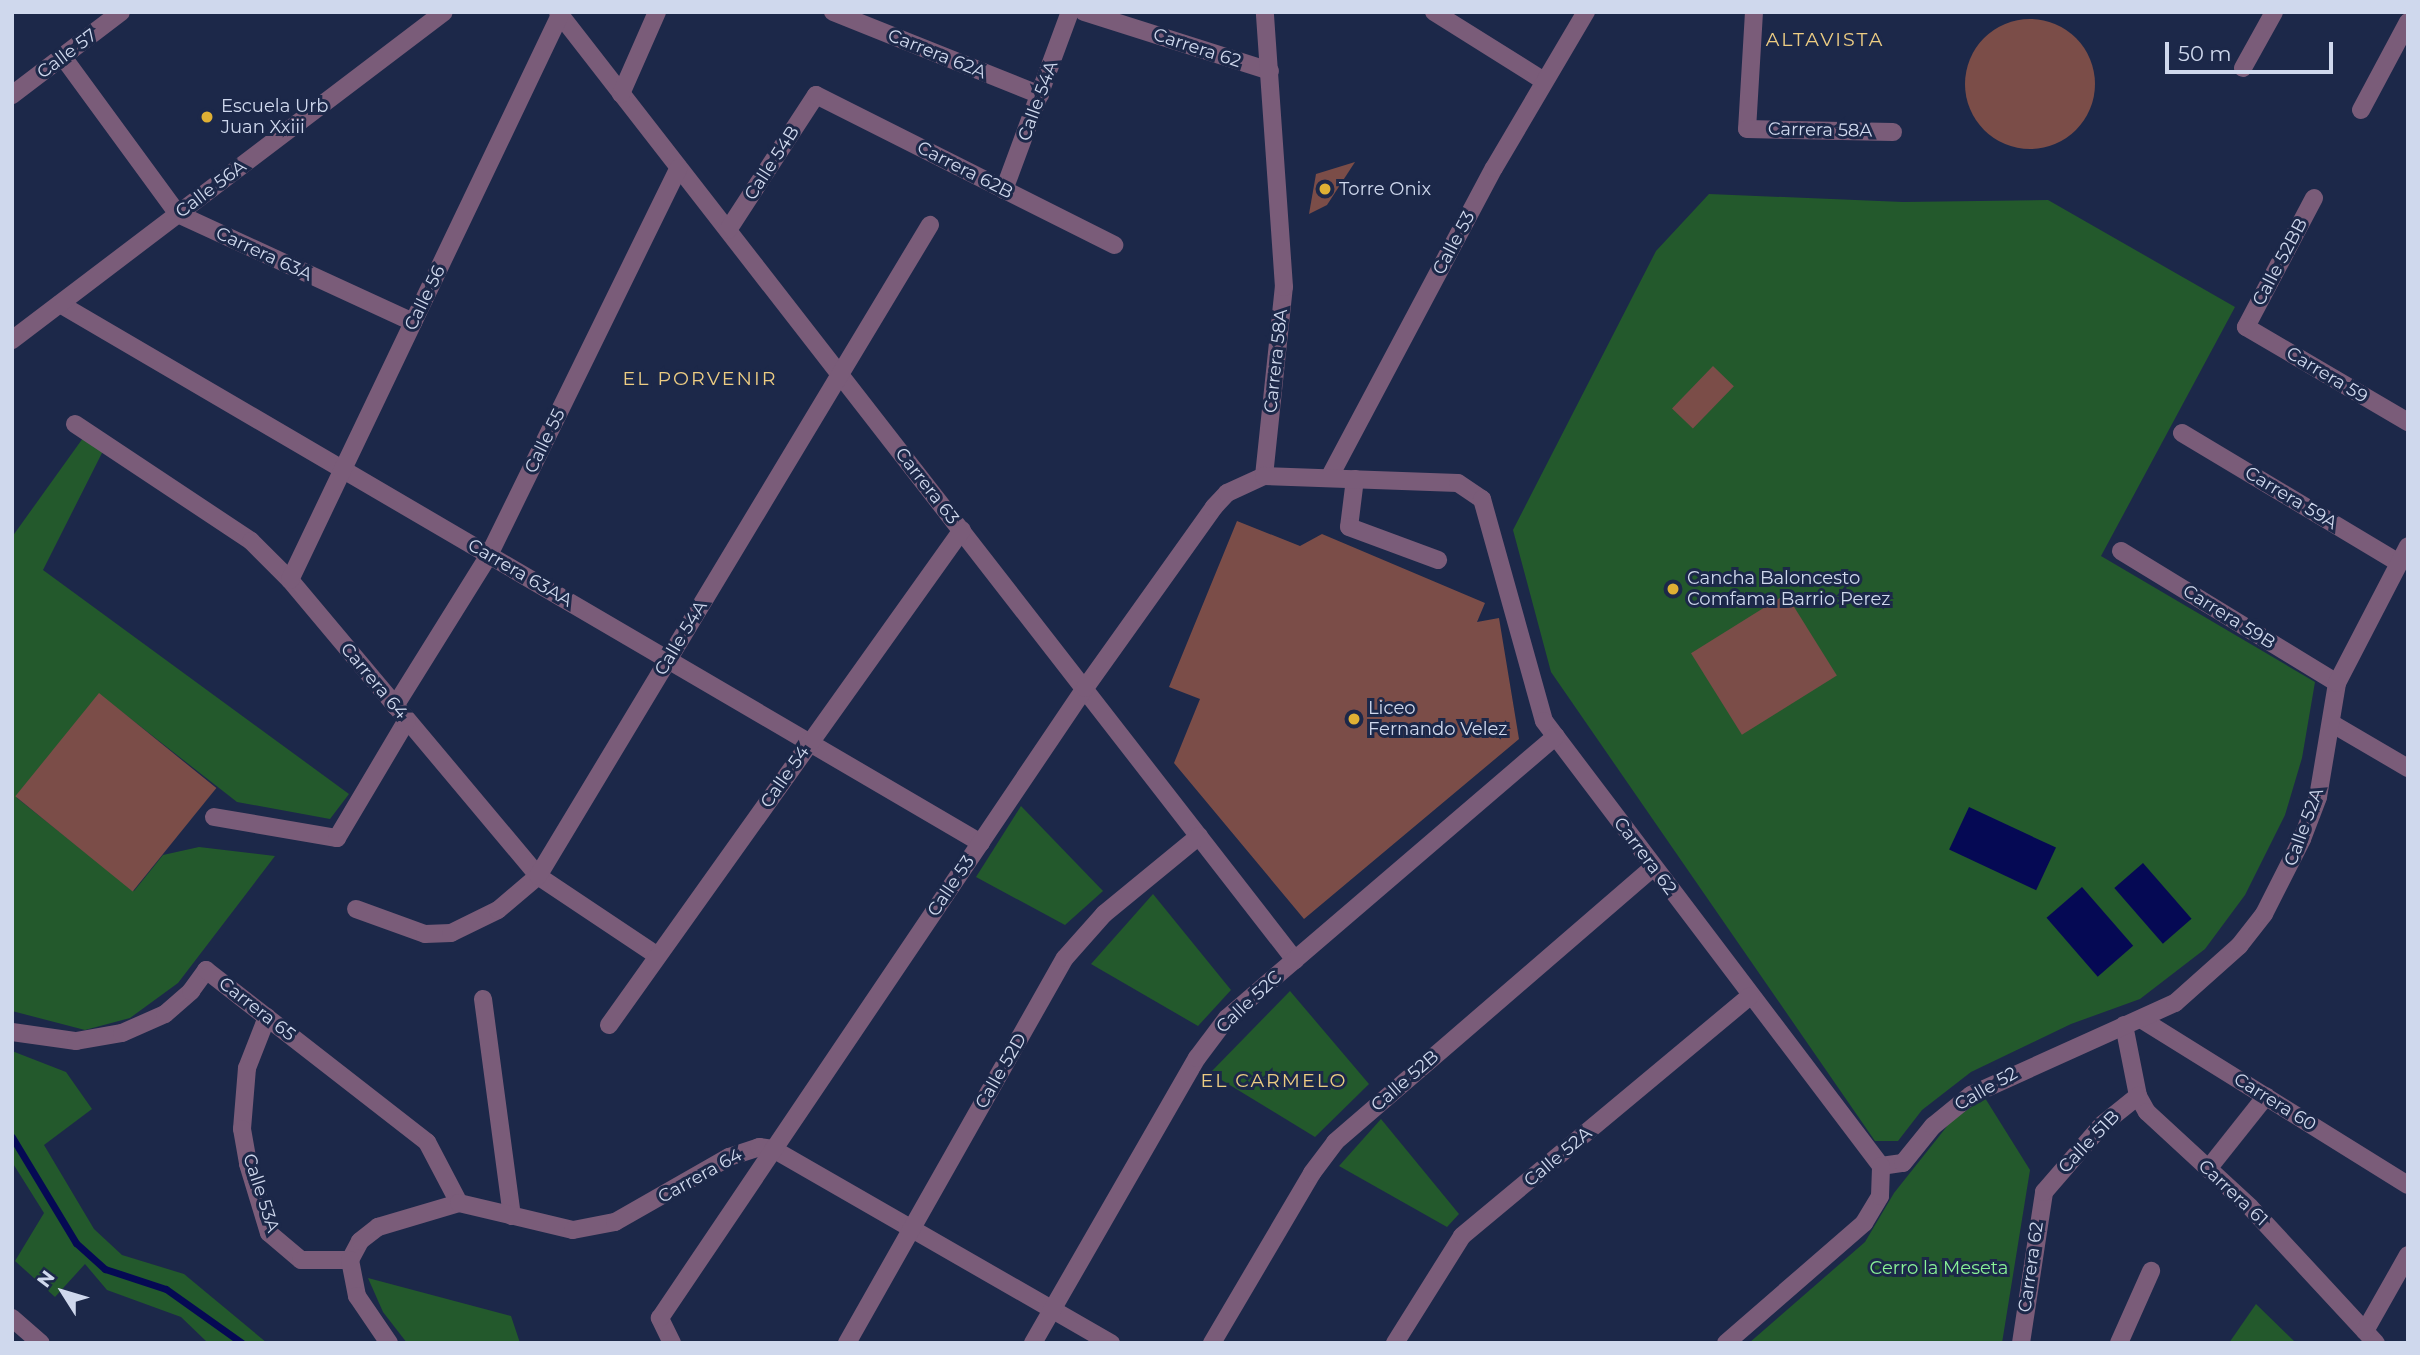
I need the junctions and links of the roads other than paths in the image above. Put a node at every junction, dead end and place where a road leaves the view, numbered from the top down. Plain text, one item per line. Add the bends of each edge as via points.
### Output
1 (121, 12) edge
2 (444, 12) edge
3 (657, 12) edge
4 (833, 12) edge
5 (1070, 12) edge
6 (1084, 12) edge
7 (1265, 12) edge
8 (1434, 12) edge
9 (1586, 12) edge
10 (1754, 12) edge
11 (2274, 12) edge
12 (559, 14) edge
13 (2408, 22) edge
14 (63, 57) junction
15 (2243, 68) dead end
16 (1270, 71) junction
17 (1544, 81) junction
18 (621, 94) junction
19 (12, 95) edge
20 (817, 95) joint
21 (1040, 95) junction
22 (2361, 110) dead end
23 (1893, 132) dead end
24 (679, 168) junction
25 (1004, 190) junction
26 (2314, 198) dead end
27 (178, 214) junction
28 (930, 225) dead end
29 (728, 230) junction
30 (1114, 245) dead end
31 (60, 304) junction
32 (414, 322) junction
33 (2246, 327) joint
34 (12, 340) edge
35 (840, 374) junction
36 (2408, 422) edge
37 (75, 424) dead end
38 (2182, 433) dead end
39 (343, 469) junction
40 (1264, 476) junction
41 (1329, 478) junction
42 (1355, 479) junction
43 (962, 530) junction
44 (2408, 546) edge
45 (2121, 551) dead end
46 (489, 555) junction
47 (1438, 560) dead end
48 (2399, 563) junction
49 (290, 580) junction
50 (668, 660) junction
51 (2337, 683) junction
52 (1085, 688) junction
53 (401, 713) junction
54 (2330, 723) junction
55 (1556, 736) junction
56 (810, 743) junction
57 (2408, 768) edge
58 (215, 817) dead end
59 (1199, 836) junction
60 (981, 843) junction
61 (1654, 867) junction
62 (538, 876) junction
63 (356, 909) dead end
64 (658, 956) junction
65 (1295, 960) junction
66 (1750, 996) junction
67 (483, 999) dead end
68 (267, 1017) junction
69 (2141, 1019) junction
70 (609, 1025) dead end
71 (2124, 1025) junction
72 (12, 1032) edge
73 (2137, 1096) junction
74 (2266, 1096) junction
75 (773, 1149) junction
76 (1881, 1166) junction
77 (2208, 1169) junction
78 (2408, 1185) edge
79 (2044, 1192) joint
80 (459, 1203) junction
81 (512, 1216) junction
82 (912, 1228) junction
83 (2408, 1255) edge
84 (350, 1260) junction
85 (2151, 1271) dead end
86 (1052, 1309) junction
87 (12, 1318) edge
88 (2371, 1337) edge
89 (41, 1343) edge
90 (389, 1343) edge
91 (672, 1343) edge
92 (847, 1343) edge
93 (1033, 1343) edge
94 (1111, 1343) edge
95 (1212, 1343) edge
96 (1395, 1343) edge
97 (1726, 1343) edge
98 (2021, 1343) edge
99 (2119, 1343) edge

1 - 14 street, Calle 57
2 - 27 street, Calle 56A
3 - 18 street
4 - 21 street, Carrera 62A
5 - 21 street, Calle 54A
6 - 16 street, Carrera 62
7 - 16 street, Carrera 58A
8 - 17 street
9 - 17 street, Calle 53
10 - 23 street, Carrera 58A via 1747,129
11 - 15 street
12 - 18 street, Carrera 63
12 - 32 street, Calle 56
13 - 22 street
14 - 19 street, Calle 57
14 - 27 street, Carrera 63A
16 - 40 street, Carrera 58A via 1284,287
17 - 41 street, Calle 53
18 - 24 street, Carrera 63
20 - 25 street, Carrera 62B
20 - 29 street, Calle 54B
21 - 25 street, Calle 54A
24 - 29 street, Carrera 63
24 - 46 street, Calle 55
25 - 30 street, Carrera 62B
26 - 33 street, Calle 52BB
27 - 31 street, Calle 56A
27 - 32 street, Carrera 63A
28 - 35 street, Calle 54A
29 - 35 street, Carrera 63
31 - 34 street, Calle 56A
31 - 39 street, Carrera 63AA
32 - 39 street, Calle 56
33 - 36 street, Carrera 59
35 - 43 street, Carrera 63
35 - 50 street, Calle 54A
37 - 49 street, Carrera 64 via 251,541
38 - 48 street, Carrera 59A
39 - 46 street, Carrera 63AA
39 - 49 street, Calle 56
40 - 41 street
40 - 52 street, Calle 53 via 1237,487 1214,507
41 - 42 street
42 - 47 street via 1349,527
42 - 55 street, Carrera 62 via 1458,483 1476,492 1488,508 1536,702
43 - 52 street, Carrera 63
43 - 56 street, Calle 54
44 - 48 street, Calle 52A
45 - 51 street, Carrera 59B
46 - 50 street, Carrera 63AA
46 - 53 street, Calle 55
48 - 51 street, Calle 52A
49 - 53 street, Carrera 64
50 - 56 street, Carrera 63AA
50 - 62 street, Calle 54A
51 - 54 street, Calle 52A
52 - 59 street, Carrera 63
52 - 60 street, Calle 53
53 - 58 street, Calle 55 via 337,838
53 - 62 street, Carrera 64
54 - 57 street
54 - 69 street, Calle 52A via 2318,797 2286,877 2264,914 2206,980 2175,1003
55 - 61 street, Carrera 62
55 - 65 street, Calle 52C
56 - 60 street, Carrera 63AA
56 - 64 street, Calle 54
59 - 65 street, Carrera 63
59 - 82 street, Calle 52D via 1104,914 1065,958
60 - 75 street, Calle 53
61 - 66 street, Carrera 62
61 - 95 street, Calle 52B via 1335,1142
62 - 63 street, Calle 54A via 498,910 452,933 425,934
62 - 64 street, Carrera 64
64 - 70 street, Calle 54
65 - 86 street, Calle 52C via 1227,1018 1203,1050
66 - 76 street, Carrera 62
66 - 96 street, Calle 52A via 1462,1236
67 - 81 street
68 - 72 street, Carrera 65 via 206,970 165,1014 122,1033 76,1041
68 - 80 street, Carrera 65 via 427,1142
68 - 84 street, Calle 53A via 247,1068 242,1129 270,1233 301,1260
69 - 71 street, Calle 52
69 - 74 street, Carrera 60
71 - 73 street, Carrera 61
71 - 76 street, Calle 52 via 1971,1095 1933,1126 1902,1163
73 - 77 street, Carrera 61 via 2159,1126
73 - 79 street, Calle 51B via 2103,1124
74 - 77 street
74 - 78 street, Carrera 60
75 - 81 street, Carrera 64 via 742,1150 615,1222 573,1230
75 - 82 street
75 - 91 street, Calle 53 via 660,1318
76 - 97 street via 1880,1196 1864,1223
77 - 88 street, Carrera 61 via 2323,1282
79 - 98 street, Carrera 62
80 - 81 street, Carrera 64
80 - 84 street via 378,1227 360,1241
82 - 86 street
82 - 92 street, Calle 52D
83 - 88 street
84 - 90 street via 357,1296
85 - 99 street
86 - 93 street, Calle 52C
86 - 94 street
87 - 89 street

